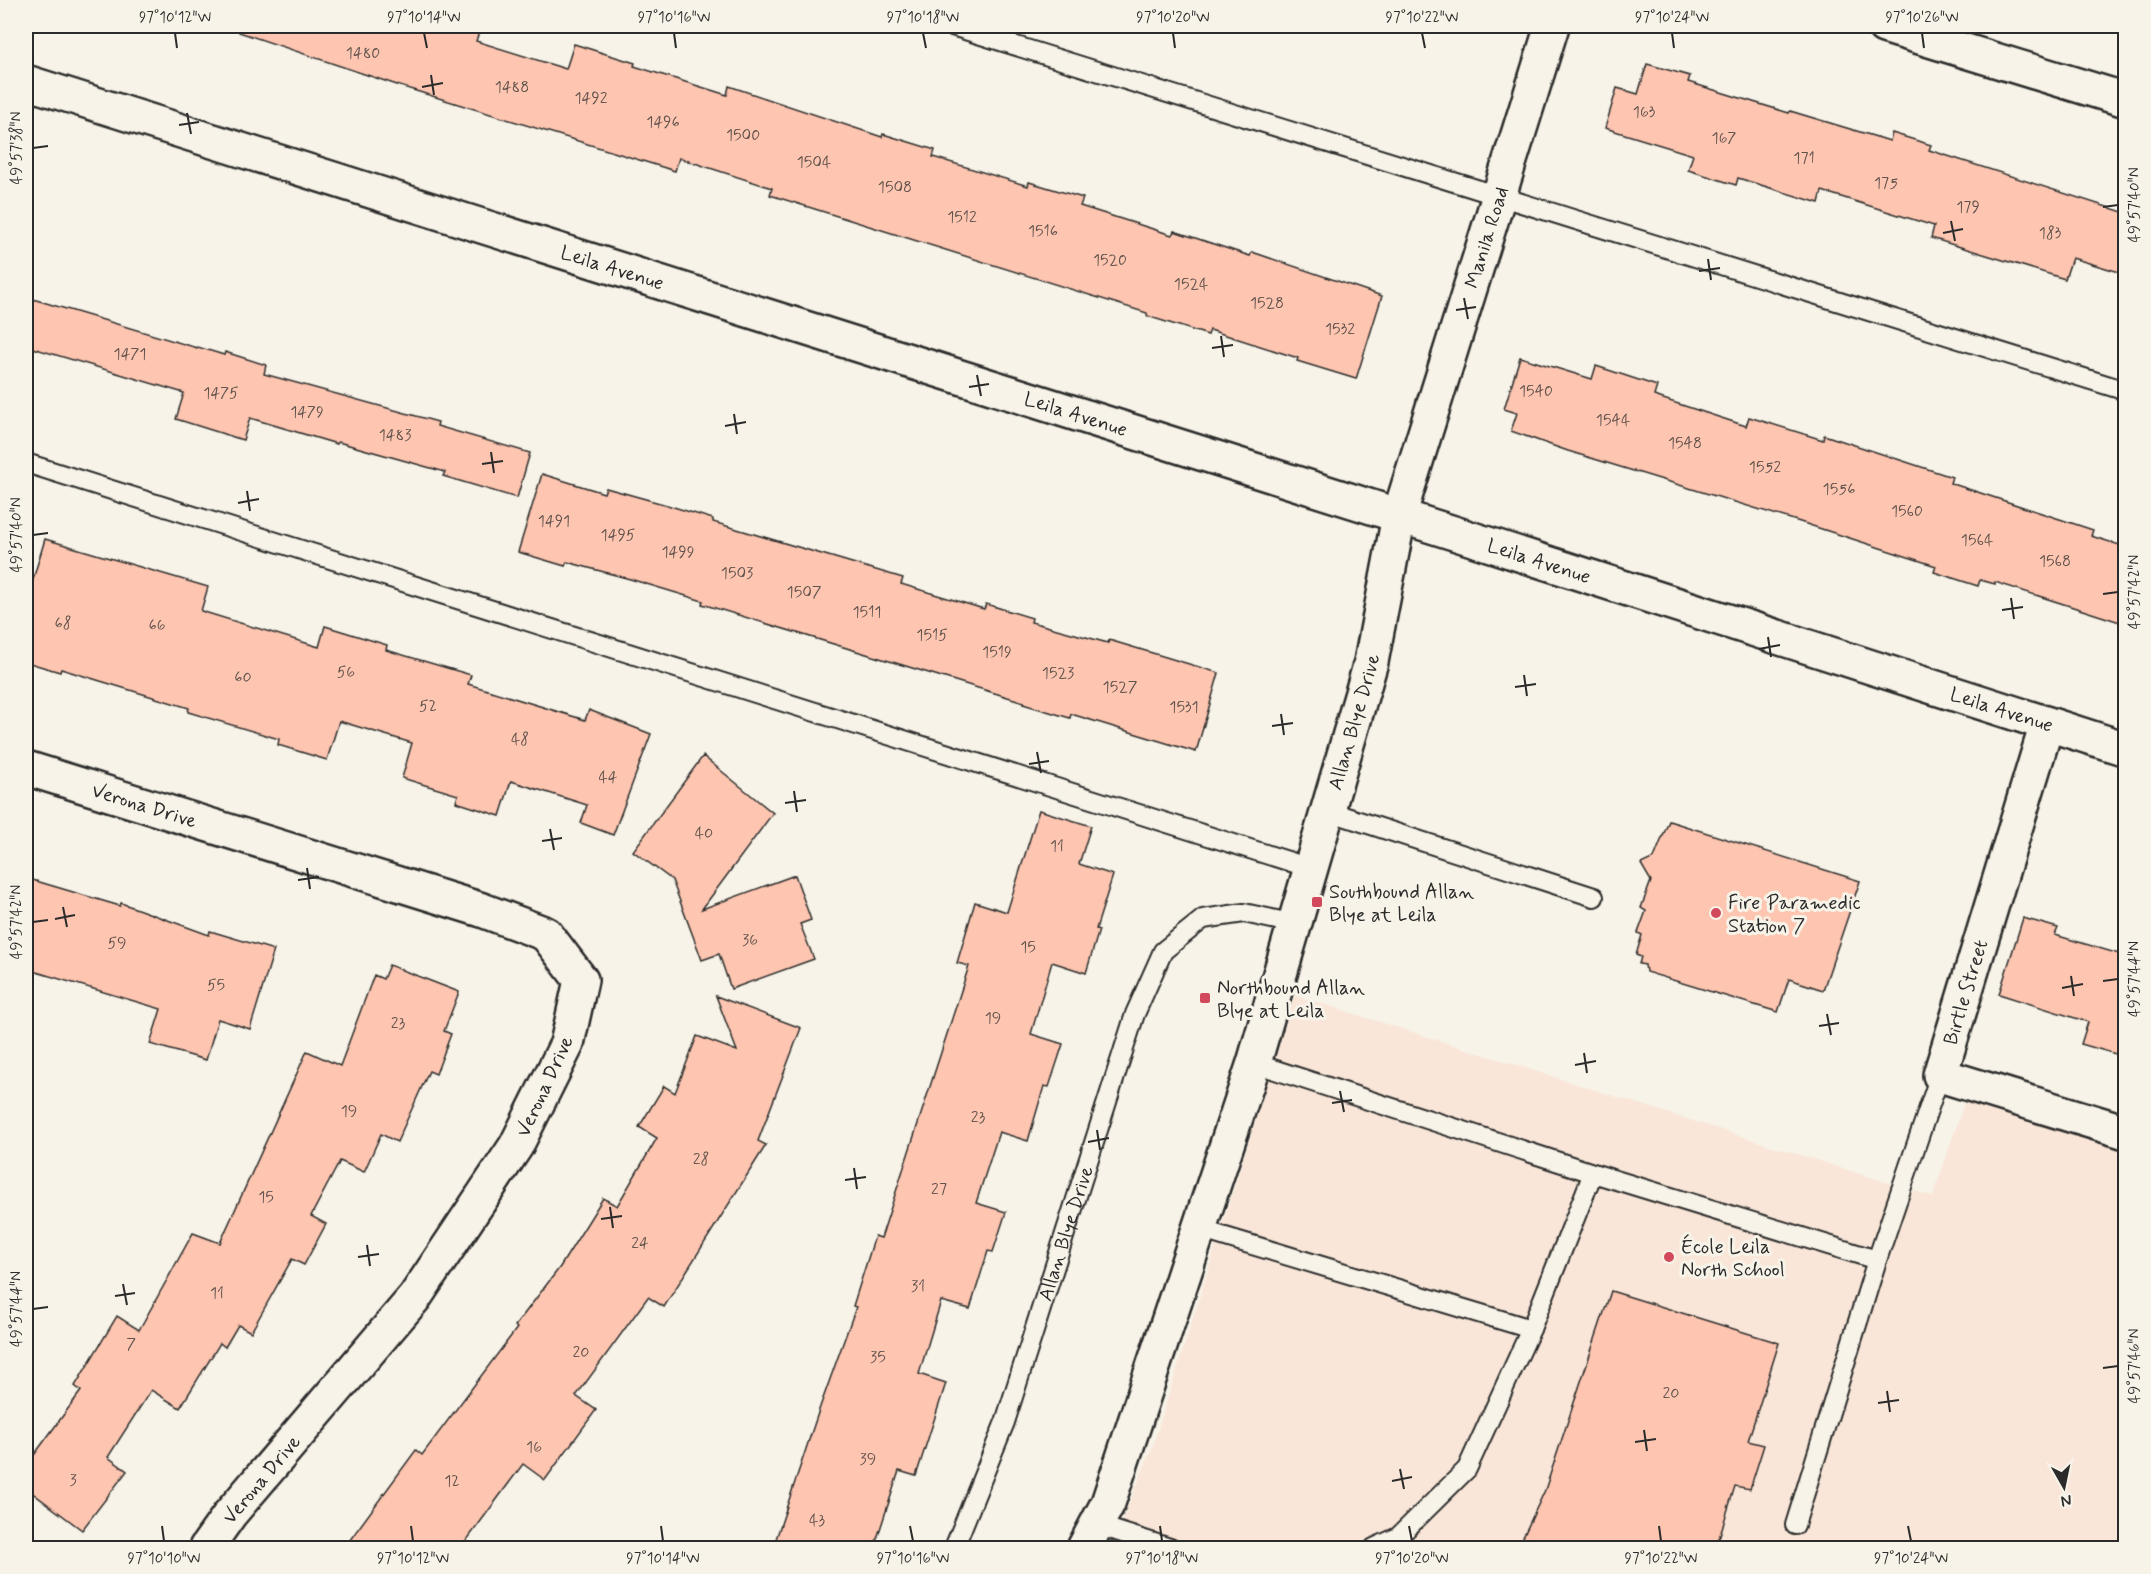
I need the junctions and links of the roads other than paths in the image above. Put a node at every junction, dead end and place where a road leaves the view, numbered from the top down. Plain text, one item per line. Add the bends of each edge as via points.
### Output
1 (952, 26) edge
2 (1552, 26) edge
3 (1884, 26) edge
4 (26, 82) edge
5 (2126, 100) edge
6 (1499, 195) junction
7 (2126, 391) edge
8 (26, 463) edge
9 (1399, 516) junction
10 (2047, 724) junction
11 (2126, 749) edge
12 (26, 768) edge
13 (1328, 811) junction
14 (1310, 868) junction
15 (1594, 897) dead end
16 (1294, 924) junction
17 (1254, 1063) junction
18 (1940, 1075) junction
19 (2126, 1132) edge
20 (1593, 1173) junction
21 (1199, 1229) junction
22 (1877, 1260) junction
23 (1531, 1329) junction
24 (1795, 1525) dead end
25 (1090, 1537) edge
26 (206, 1548) edge
27 (954, 1548) edge
28 (1170, 1548) edge
29 (1374, 1548) edge

1 - 6 lane
2 - 6 street, Manila Road
3 - 5 street
4 - 9 street, Leila Avenue
6 - 7 lane
6 - 9 street, Manila Road
8 - 14 lane
9 - 10 street, Leila Avenue
9 - 13 street, Allan Blye Drive via 1371,662
10 - 11 street, Leila Avenue
10 - 18 street, Birtle Street
12 - 26 street, Verona Drive via 483,910 546,934 581,980 567,1044 516,1146 415,1297 230,1514
13 - 14 street, Allan Blye Drive
13 - 15 lane
14 - 16 street, Allan Blye Drive
16 - 17 street, Allan Blye Drive
16 - 27 lane, Allan Blye Drive via 1244,913 1203,919 1163,951 1134,1014 1005,1422
17 - 20 lane
17 - 21 street, Allan Blye Drive
18 - 19 street
18 - 22 lane
20 - 22 lane
20 - 23 lane
21 - 23 lane
21 - 25 street, Allan Blye Drive via 1108,1503
22 - 24 lane
23 - 29 lane via 1467,1469 1398,1537
25 - 28 lane

